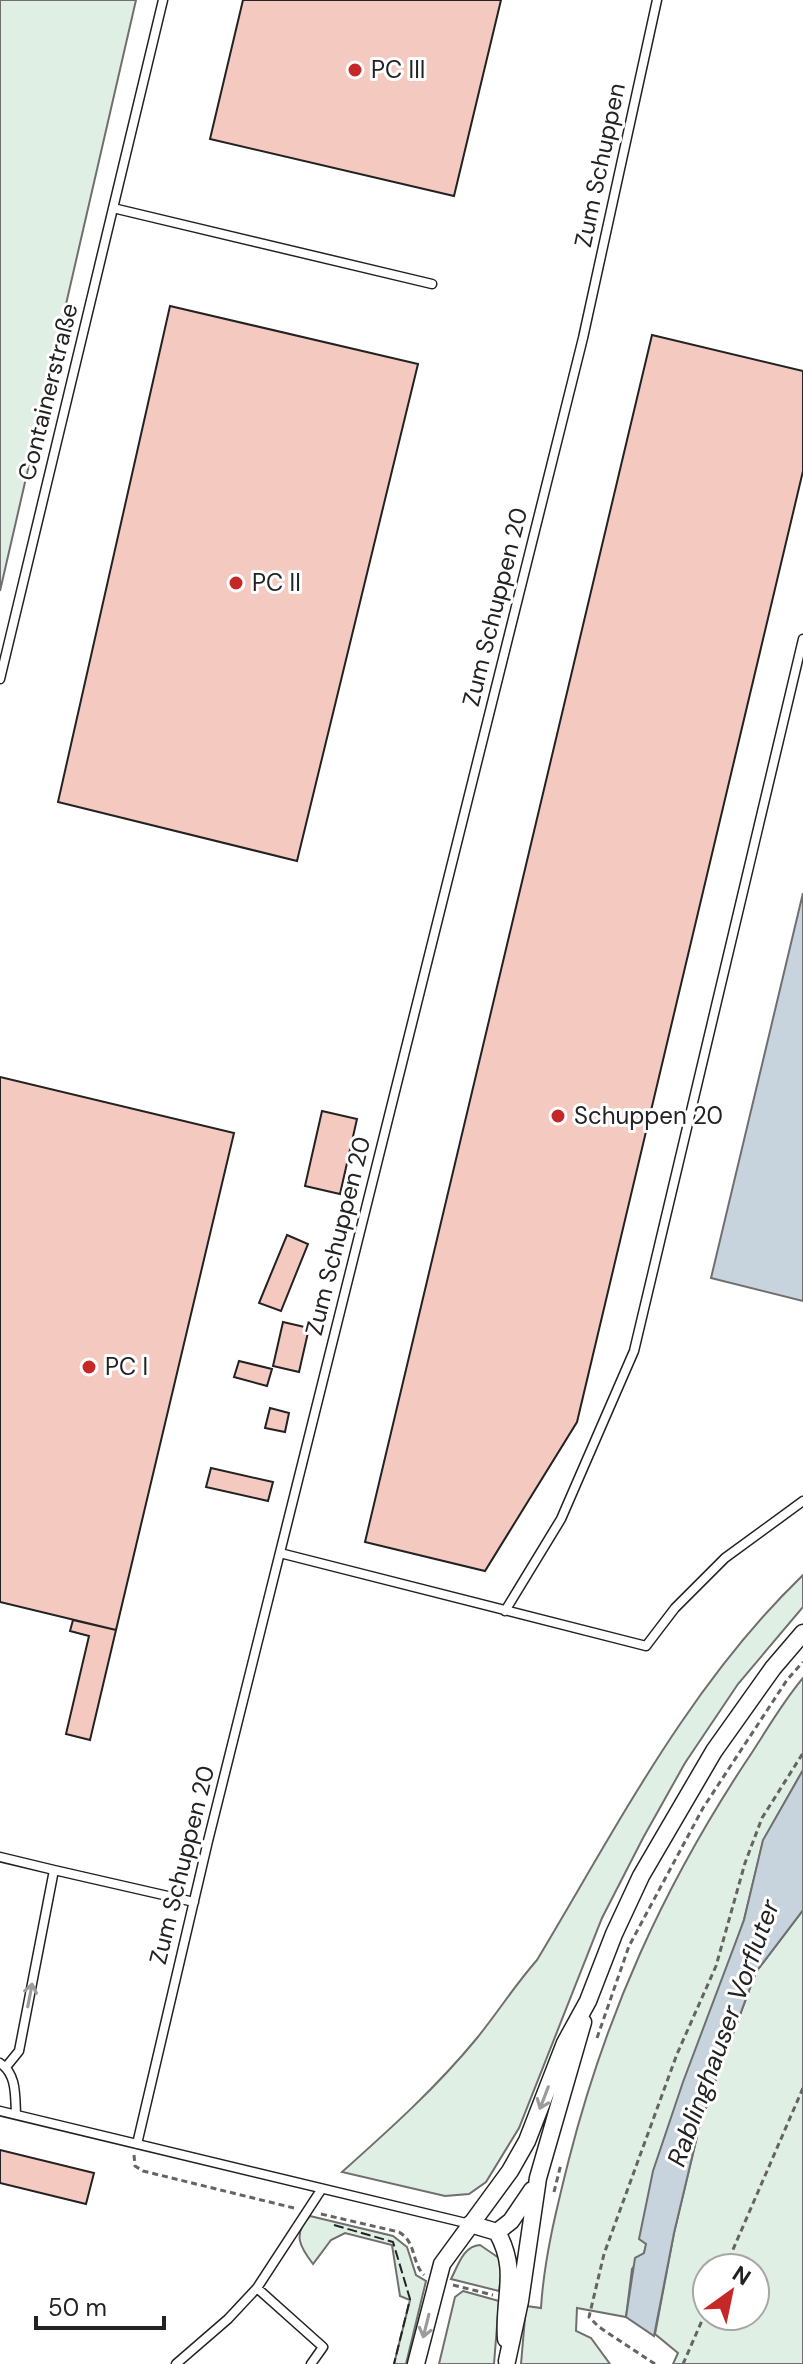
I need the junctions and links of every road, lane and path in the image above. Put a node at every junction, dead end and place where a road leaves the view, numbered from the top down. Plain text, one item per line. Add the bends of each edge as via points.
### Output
1 (163, 0) edge
2 (657, 0) edge
3 (113, 208) junction
4 (432, 284) dead end
5 (583, 338) joint
6 (803, 639) edge
7 (0, 679) edge
8 (803, 1501) edge
9 (280, 1553) junction
10 (505, 1611) junction
11 (803, 1633) edge
12 (803, 1662) edge
13 (803, 1753) edge
14 (0, 1857) edge
15 (54, 1870) junction
16 (194, 1902) junction
17 (588, 2001) junction
18 (595, 2044) dead end
19 (3, 2065) edge
20 (803, 2088) edge
21 (0, 2111) edge
22 (16, 2114) junction
23 (137, 2144) junction
24 (562, 2158) dead end
25 (538, 2178) junction
26 (321, 2190) junction
27 (552, 2201) dead end
28 (307, 2211) junction
29 (470, 2224) junction
30 (497, 2232) junction
31 (732, 2252) edge
32 (436, 2281) junction
33 (257, 2288) junction
34 (507, 2298) junction
35 (697, 2332) edge
36 (507, 2363) edge
37 (176, 2364) edge
38 (311, 2364) edge
39 (416, 2364) edge
40 (655, 2364) edge
41 (683, 2364) edge

1 - 3 lane, Containerstraße
2 - 5 lane, Zum Schuppen
3 - 4 lane
3 - 7 lane, Containerstraße
5 - 9 lane, Zum Schuppen 20
6 - 10 lane via 634,1351 561,1519
8 - 10 lane via 725,1558 646,1646
9 - 10 lane
9 - 16 lane, Zum Schuppen 20
11 - 17 street via 714,1751 679,1808 636,1887
12 - 18 path via 703,1808 629,1946
13 - 40 path via 762,1818 716,1966 677,2054 604,2254 589,2317
14 - 15 lane
15 - 16 lane
19 -> 15 lane via 19,2051
16 - 23 lane, Zum Schuppen 20
17 - 25 street
17 -> 29 street via 565,2043 527,2141
19 - 22 lane via 13,2080
20 - 31 path
21 - 22 lane
22 - 23 lane
23 - 26 lane
23 - 28 path via 133,2162 143,2171
24 - 27 path
25 - 30 street via 522,2209
25 - 36 street
26 - 28 lane
26 - 29 lane
28 - 32 path via 399,2232 413,2246 421,2273
28 - 33 lane
29 - 30 street
29 - 32 street
30 - 34 street via 510,2268
32 - 34 path
32 -> 39 street
33 - 37 lane
33 - 38 lane via 323,2347
34 - 36 street
35 - 41 path

